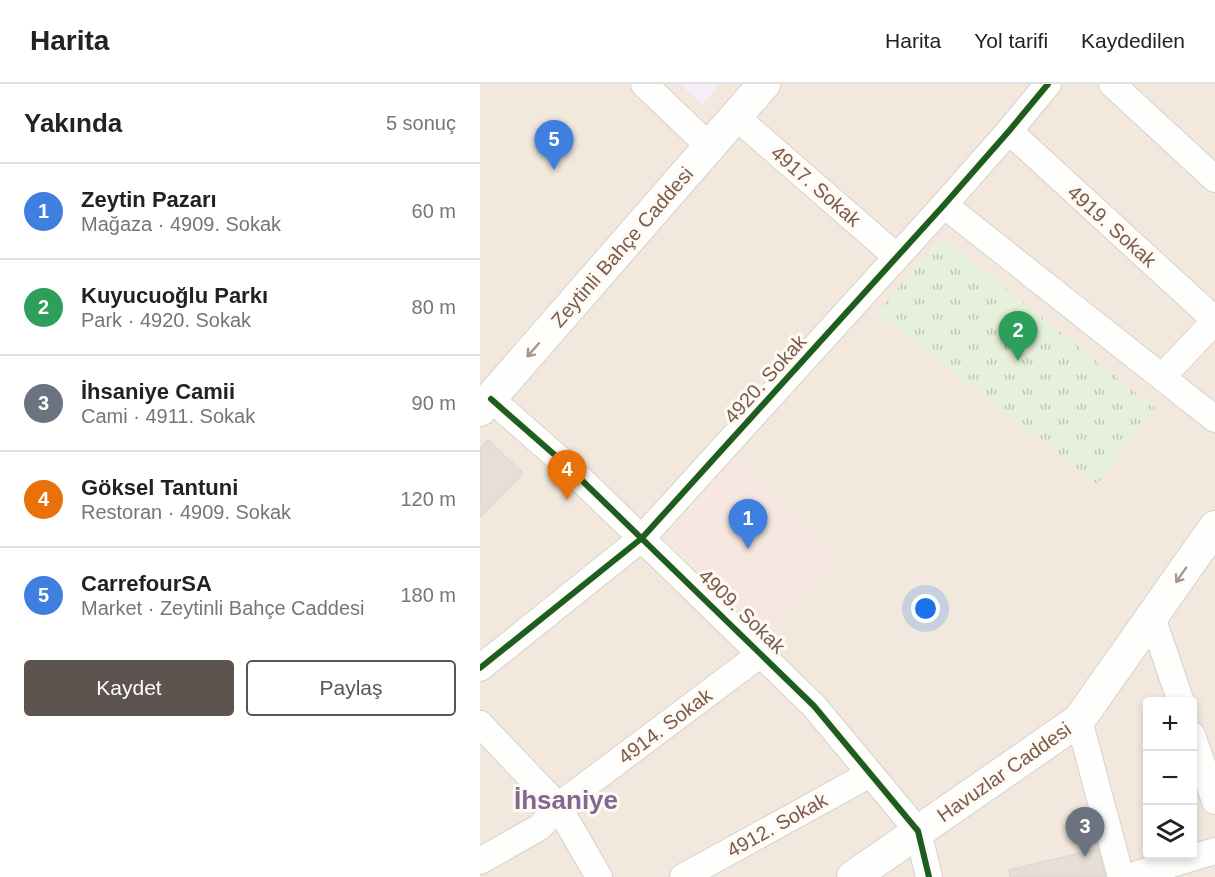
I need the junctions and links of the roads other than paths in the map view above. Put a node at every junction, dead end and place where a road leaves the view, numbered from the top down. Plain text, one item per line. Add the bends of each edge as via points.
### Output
1 (644, 84) edge
2 (764, 84) edge
3 (1048, 84) edge
4 (1112, 84) edge
5 (735, 116) junction
6 (1009, 131) junction
7 (710, 147) junction
8 (1215, 178) edge
9 (944, 205) junction
10 (897, 257) junction
11 (1215, 320) edge
12 (1162, 377) junction
13 (485, 405) edge
14 (1215, 419) edge
15 (1215, 527) edge
16 (642, 538) junction
17 (1152, 617) junction
18 (762, 653) junction
19 (480, 668) edge
20 (1179, 697) edge
21 (1079, 720) junction
22 (480, 724) edge
23 (1197, 749) edge
24 (870, 774) junction
25 (1215, 801) edge
26 (558, 806) junction
27 (918, 831) junction
28 (1215, 851) edge
29 (480, 861) edge
30 (695, 874) edge
31 (599, 877) edge
32 (853, 877) edge
33 (929, 877) edge
34 (1122, 877) edge
35 (1128, 877) edge

1 - 7 street
2 - 5 street, Zeytinli Bahçe Caddesi
3 - 6 street, 4920. Sokak
4 - 8 street
5 - 7 street, Zeytinli Bahçe Caddesi
5 - 10 street, 4917. Sokak
6 - 9 street, 4920. Sokak
6 - 11 street, 4919. Sokak
7 -> 13 street, Zeytinli Bahçe Caddesi
9 - 10 street, 4920. Sokak
9 - 12 street
10 - 16 street, 4920. Sokak
11 - 12 street
12 - 14 street
13 - 16 street, 4909. Sokak via 564,463
15 -> 17 street, Havuzlar Caddesi
16 - 18 street, 4909. Sokak
16 - 19 street, 4920. Sokak
17 - 20 street
17 - 21 street, Havuzlar Caddesi
18 - 24 street, 4909. Sokak via 814,706
18 - 26 street, 4914. Sokak
21 - 27 street, Havuzlar Caddesi
21 - 34 street
22 - 26 street
23 - 25 street
24 - 27 street, 4909. Sokak
24 - 30 street, 4912. Sokak
26 - 29 street, 4914. Sokak via 540,826
26 - 31 street
27 - 32 street, Havuzlar Caddesi
27 - 33 street, 4909. Sokak
28 - 35 street

